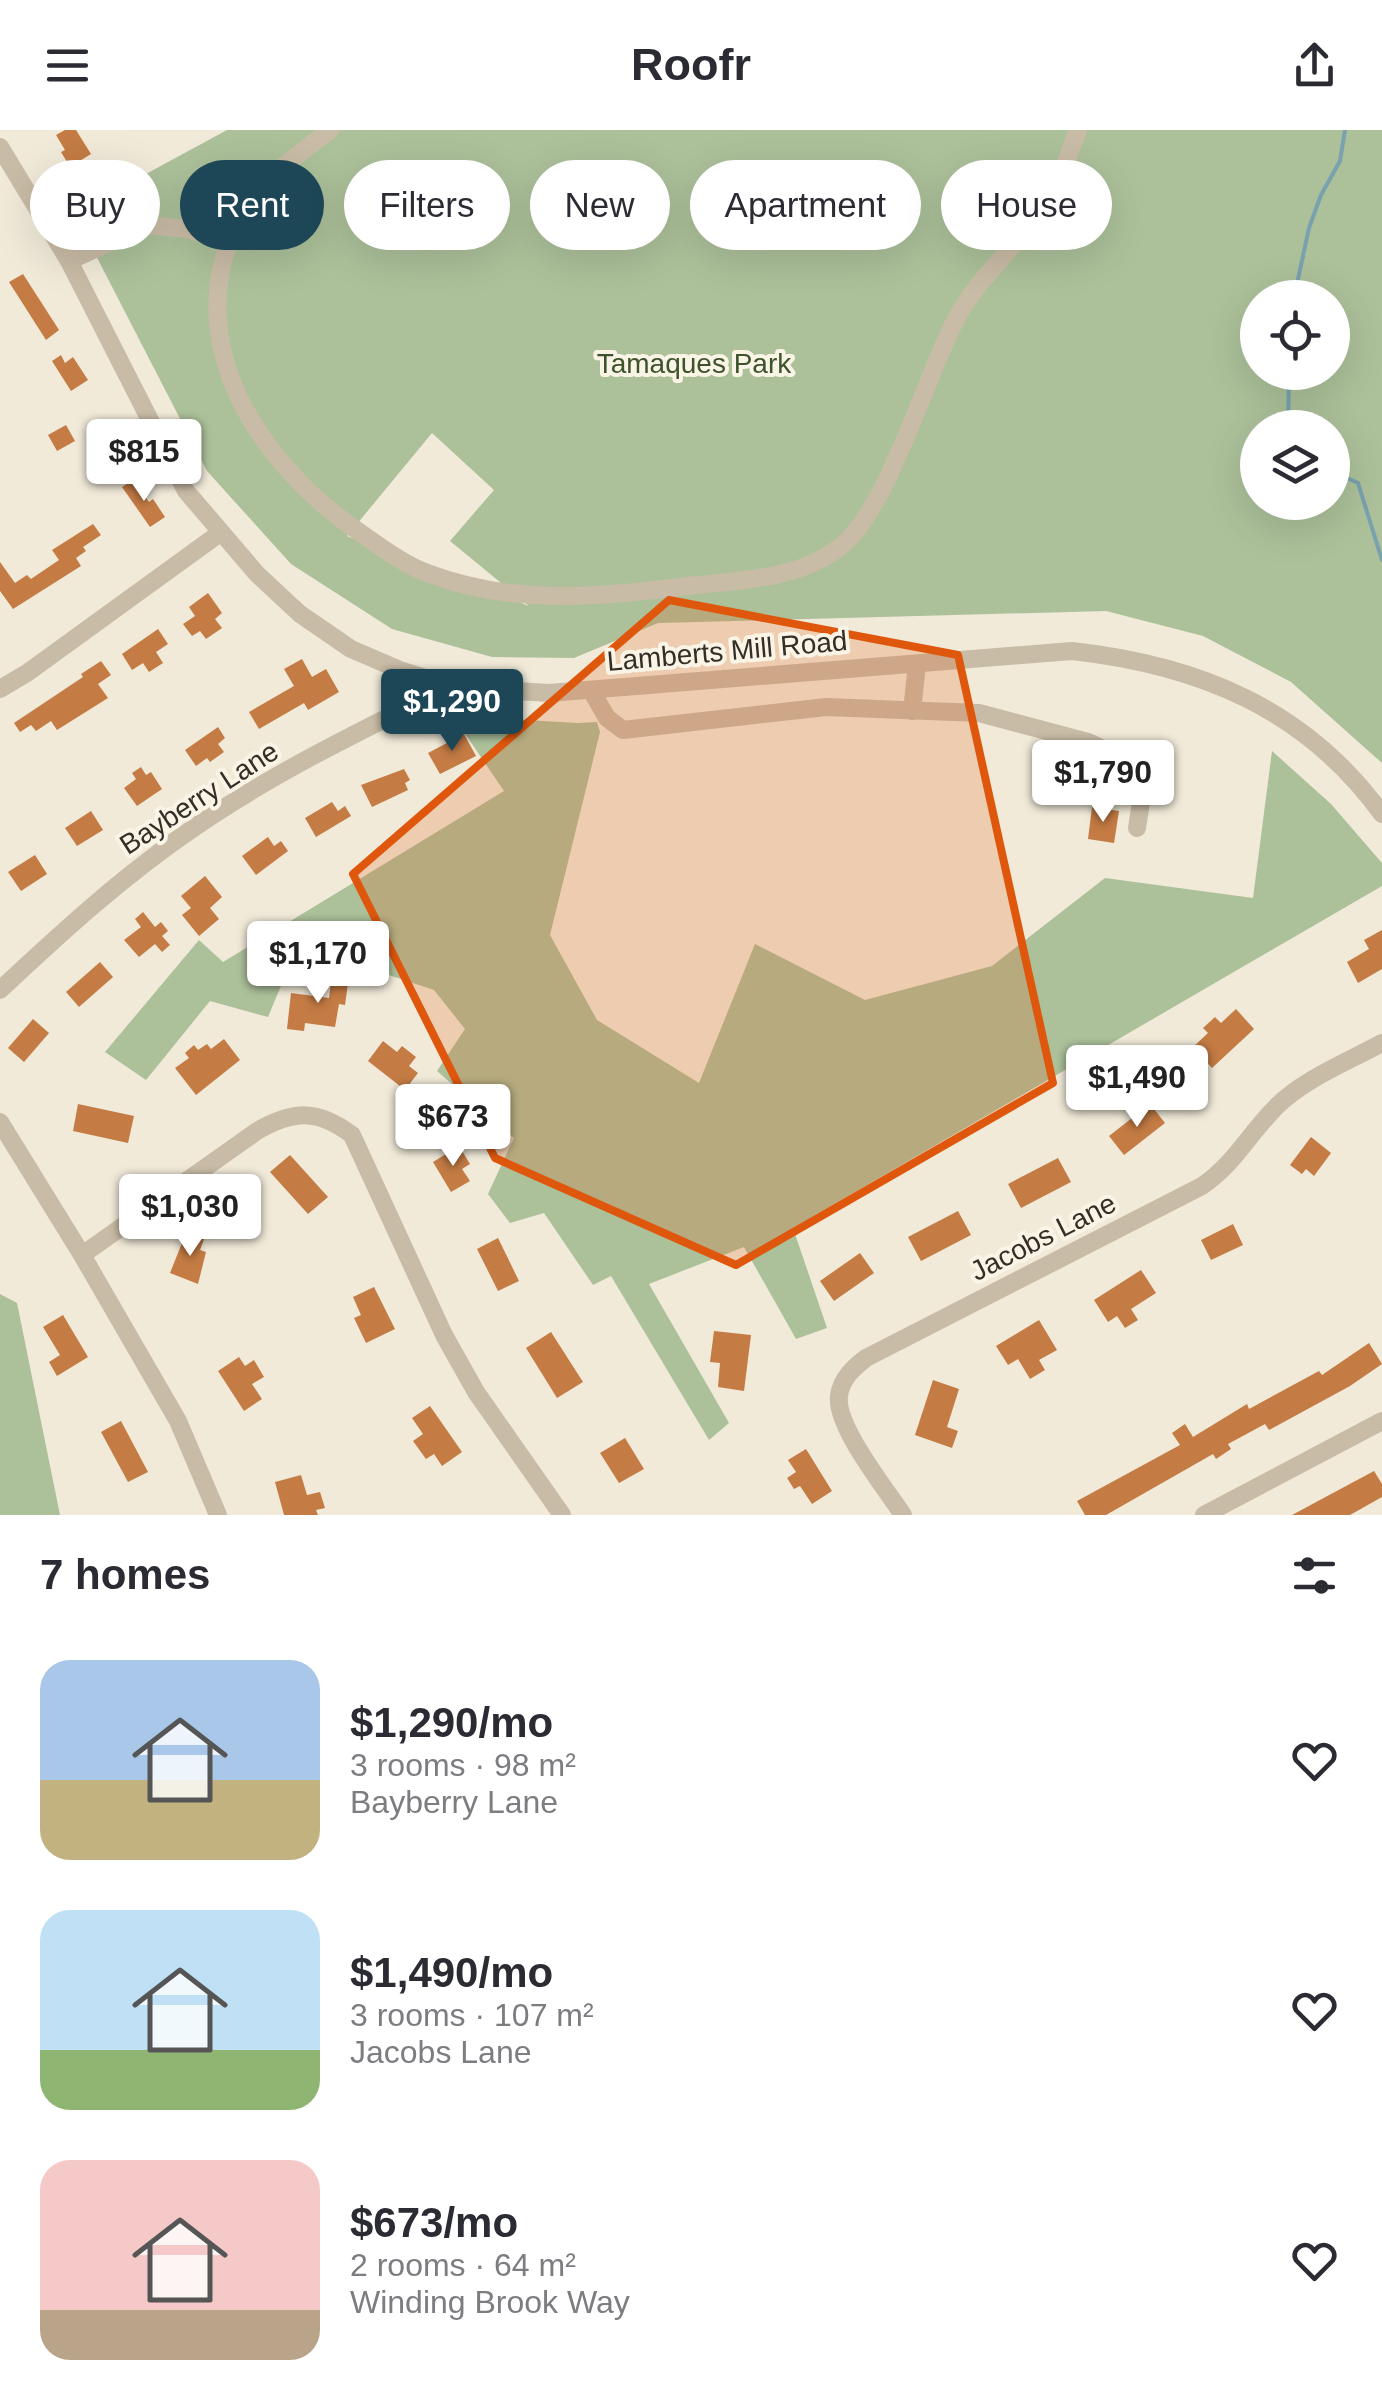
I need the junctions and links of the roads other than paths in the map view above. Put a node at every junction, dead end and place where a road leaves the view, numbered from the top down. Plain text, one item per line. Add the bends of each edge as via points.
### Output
1 (330, 130) edge
2 (1078, 130) edge
3 (0, 147) edge
4 (292, 160) edge
5 (180, 228) edge
6 (229, 250) edge
7 (69, 261) junction
8 (220, 532) junction
9 (917, 664) junction
10 (451, 686) junction
11 (0, 689) edge
12 (591, 690) junction
13 (912, 711) junction
14 (1382, 814) edge
15 (1137, 828) dead end
16 (0, 990) edge
17 (1382, 1043) edge
18 (0, 1122) edge
19 (82, 1255) junction
20 (1382, 1421) edge
21 (218, 1515) edge
22 (562, 1515) edge
23 (903, 1515) edge
24 (1204, 1515) edge

1 - 4 street
2 - 6 street via 1042,209 957,317 860,527 803,570 567,598 465,586 423,572 325,509 286,472 248,419 228,371 217,298
3 - 7 street, Lamberts Mill Road
5 - 7 street via 147,225
7 - 8 street, Lamberts Mill Road via 186,490
8 - 10 street, Lamberts Mill Road via 300,614 338,640
8 - 11 street
9 - 12 street, Lamberts Mill Road
9 - 13 street
9 - 14 street, Lamberts Mill Road via 1072,652 1182,670 1244,697 1318,745
10 - 12 street, Lamberts Mill Road
10 - 16 street, Bayberry Lane via 341,740 194,827 96,901
12 - 13 street via 623,730 826,707
13 - 15 street via 980,714 1107,749 1140,783
17 - 23 street, Jacobs Lane via 1292,1093 1226,1170 1202,1186 851,1369 841,1385 840,1414
18 - 19 street
19 - 21 street via 178,1421
19 - 22 street via 282,1117 331,1119 363,1153 476,1392
20 - 24 street

